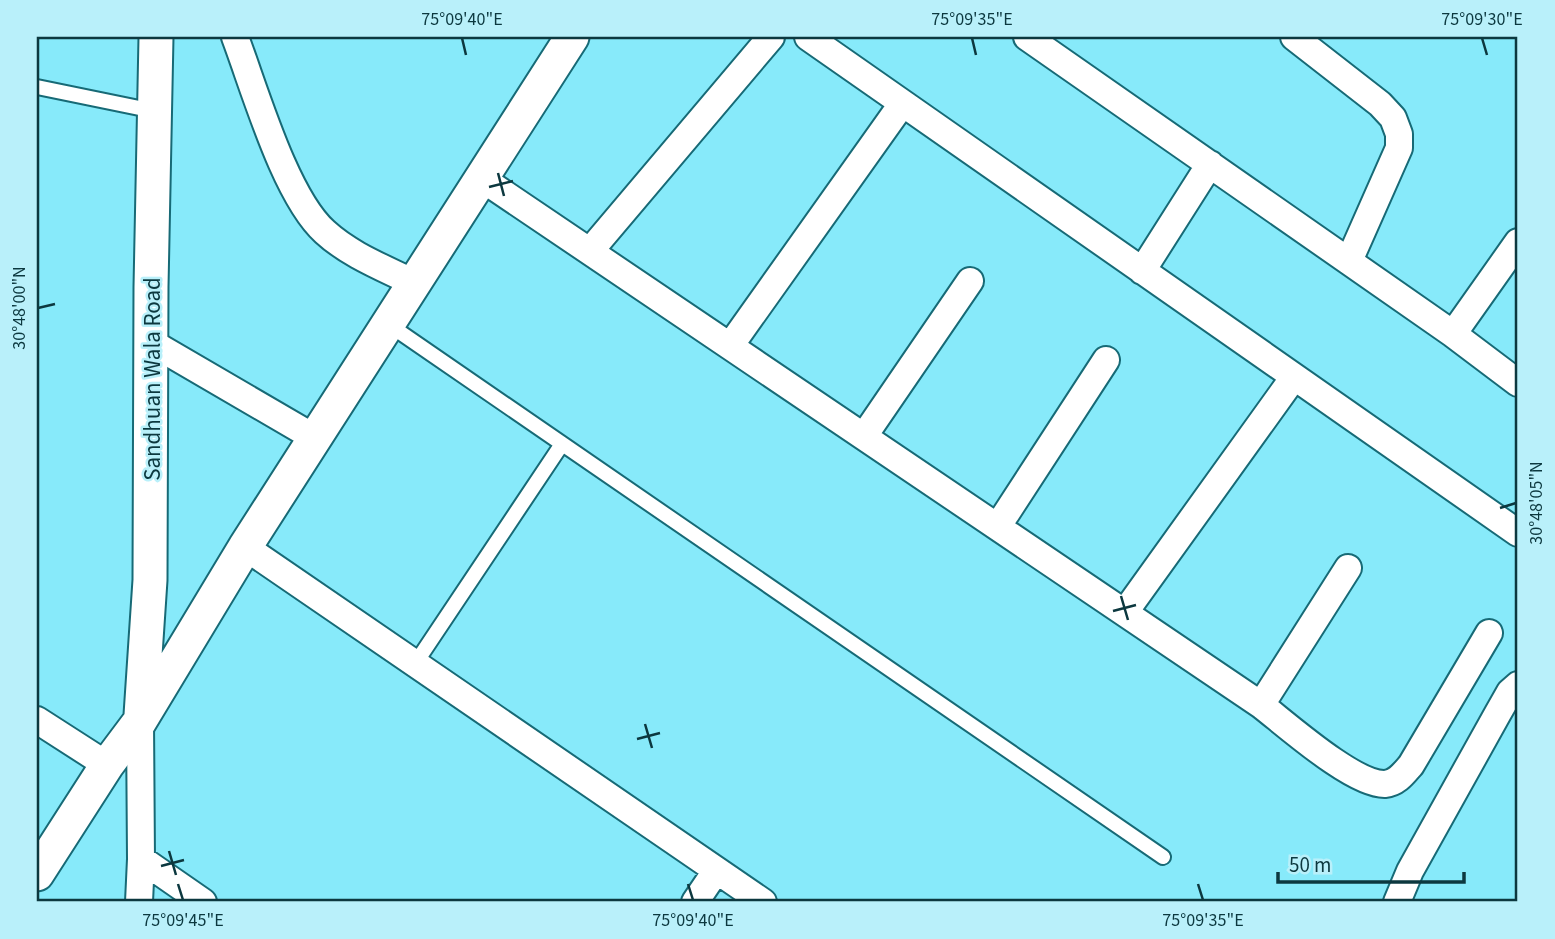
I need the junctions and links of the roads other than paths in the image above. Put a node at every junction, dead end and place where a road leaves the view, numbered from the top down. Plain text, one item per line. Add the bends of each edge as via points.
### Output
1 (156, 37) edge
2 (235, 37) edge
3 (572, 37) edge
4 (771, 37) edge
5 (808, 37) edge
6 (1027, 37) edge
7 (1294, 37) edge
8 (37, 87) edge
9 (902, 104) junction
10 (155, 111) junction
11 (1210, 164) junction
12 (481, 178) junction
13 (1518, 242) edge
14 (590, 251) junction
15 (1349, 261) junction
16 (1142, 271) junction
17 (970, 281) dead end
18 (414, 283) junction
19 (388, 324) junction
20 (1453, 334) junction
21 (152, 343) junction
22 (730, 346) junction
23 (1106, 360) dead end
24 (1294, 377) junction
25 (1518, 383) edge
26 (864, 436) junction
27 (315, 438) junction
28 (562, 444) junction
29 (998, 526) junction
30 (1518, 533) edge
31 (245, 547) junction
32 (1348, 568) dead end
33 (1125, 612) junction
34 (1489, 633) dead end
35 (415, 664) junction
36 (1518, 685) edge
37 (1261, 705) junction
38 (37, 720) edge
39 (140, 721) junction
40 (107, 765) junction
41 (1163, 858) dead end
42 (141, 859) junction
43 (716, 871) junction
44 (37, 874) edge
45 (139, 902) edge
46 (203, 902) edge
47 (695, 902) edge
48 (763, 902) edge
49 (1397, 902) edge

1 - 10 street, Sandhuan Wala Road
2 - 18 street via 299,199 324,231 353,253
3 - 12 street
4 - 14 street
5 - 9 street
6 - 11 street
7 - 15 street via 1380,104 1399,134 1399,148
8 - 10 lane
9 - 16 street
9 - 22 street
10 - 21 street, Sandhuan Wala Road
11 - 15 street
11 - 16 street
12 - 14 street
12 - 18 street
13 - 20 street
14 - 22 street
15 - 20 street
16 - 24 street
17 - 26 street
18 - 19 street
19 - 27 street
19 - 28 lane
20 - 25 street
21 - 27 street
21 - 39 street, Sandhuan Wala Road via 150,580
22 - 26 street
23 - 29 street
24 - 30 street
24 - 33 street
26 - 29 street
27 - 31 street
28 - 35 lane
28 - 41 lane
29 - 33 street
31 - 35 street
31 - 39 street
32 - 37 street
33 - 37 street
34 - 37 street via 1433,732 1397,780 1384,784 1346,769
35 - 43 street
36 - 49 street via 1498,713
38 - 40 street
39 - 40 street
39 - 42 street
40 - 44 street
42 - 45 street
42 - 46 street
43 - 47 street
43 - 48 street

